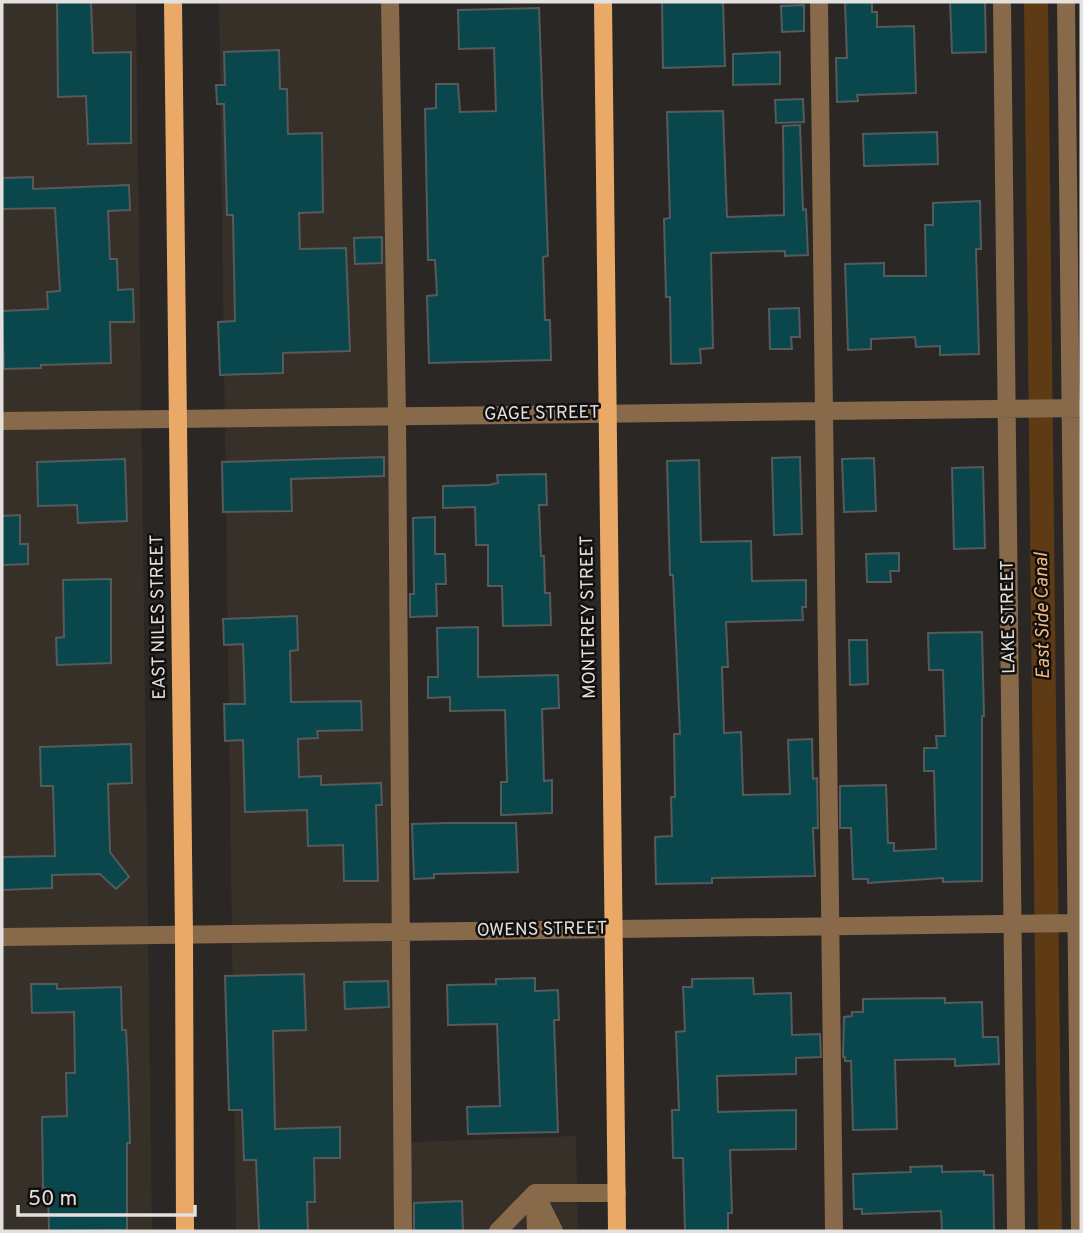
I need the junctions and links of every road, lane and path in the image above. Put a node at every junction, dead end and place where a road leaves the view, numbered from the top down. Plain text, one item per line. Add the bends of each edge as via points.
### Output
1 (173, 2) edge
2 (390, 2) edge
3 (603, 2) edge
4 (819, 2) edge
5 (1002, 2) edge
6 (1066, 2) edge
7 (1076, 408) edge
8 (1006, 409) junction
9 (824, 411) junction
10 (608, 414) junction
11 (397, 416) junction
12 (178, 419) junction
13 (2, 421) edge
14 (1079, 923) edge
15 (1013, 924) junction
16 (830, 926) junction
17 (614, 929) junction
18 (401, 932) junction
19 (184, 934) junction
20 (2, 937) edge
21 (535, 1193) junction
22 (617, 1193) junction
23 (185, 1231) edge
24 (403, 1231) edge
25 (498, 1231) edge
26 (536, 1231) edge
27 (554, 1231) edge
28 (617, 1231) edge
29 (834, 1231) edge
30 (1016, 1231) edge
31 (1080, 1231) edge

1 - 12 main road, EAST NILES STREET
2 - 11 street
3 - 10 main road, MONTEREY STREET
4 - 9 street
5 - 8 street, LAKE STREET
6 - 7 street
7 - 8 street, GAGE STREET
7 - 14 street
8 - 9 street, GAGE STREET
8 - 15 street, LAKE STREET
9 - 10 street, GAGE STREET
9 - 16 street
10 - 11 street, GAGE STREET
10 - 17 main road, MONTEREY STREET
11 - 12 street, GAGE STREET
11 - 18 street
12 - 13 street, GAGE STREET
12 - 19 main road, EAST NILES STREET
14 - 15 street, OWENS STREET
14 - 31 street
15 - 16 street, OWENS STREET
15 - 30 street, LAKE STREET
16 - 17 street, OWENS STREET
16 - 29 street
17 - 18 street, OWENS STREET
17 - 22 main road, MONTEREY STREET
18 - 19 street, OWENS STREET
18 - 24 street
19 - 20 street, OWENS STREET
19 - 23 main road, EAST NILES STREET
21 - 22 street
21 - 25 street
21 - 26 street
21 - 27 street
22 - 28 main road, MONTEREY STREET

